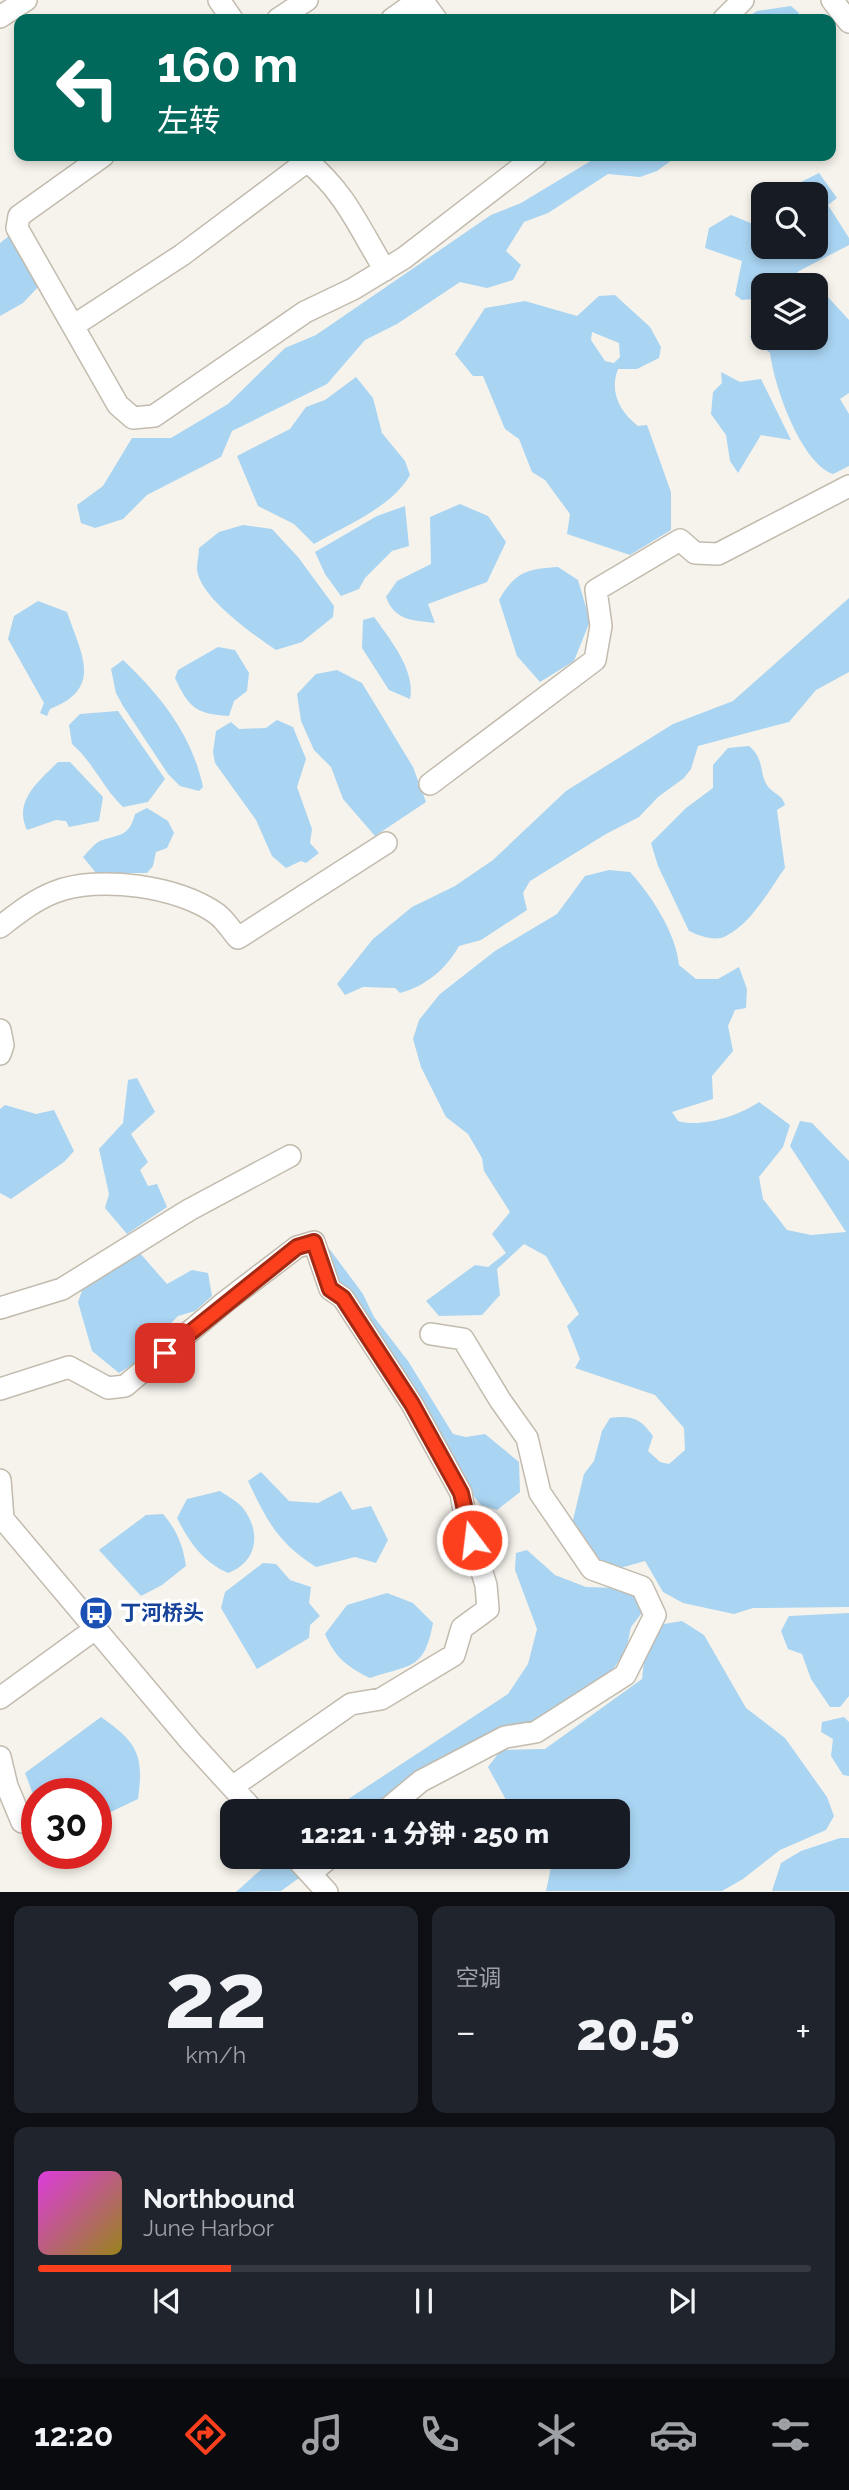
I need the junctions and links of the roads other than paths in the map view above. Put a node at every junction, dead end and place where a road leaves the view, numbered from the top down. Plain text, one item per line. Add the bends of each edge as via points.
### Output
1 (26, 0) edge
2 (307, 0) edge
3 (743, 0) edge
4 (832, 0) edge
5 (431, 6) edge
6 (286, 14) edge
7 (407, 14) edge
8 (729, 14) edge
9 (0, 18) edge
10 (849, 22) edge
11 (96, 161) edge
12 (308, 161) edge
13 (313, 161) edge
14 (522, 161) edge
15 (385, 270) junction
16 (73, 326) junction
17 (849, 486) edge
18 (430, 784) dead end
19 (386, 844) dead end
20 (0, 927) edge
21 (0, 1030) edge
22 (0, 1054) edge
23 (290, 1156) dead end
24 (0, 1308) edge
25 (430, 1334) dead end
26 (0, 1389) edge
27 (0, 1480) edge
28 (1, 1519) edge
29 (95, 1629) junction
30 (0, 1698) edge
31 (0, 1757) edge
32 (232, 1787) junction
33 (243, 1799) edge
34 (400, 1799) edge
35 (21, 1820) edge
36 (307, 1869) edge
37 (316, 1869) edge
38 (311, 1873) junction
39 (327, 1892) edge

1 - 9 street
2 - 6 street
3 - 8 street
4 - 10 street
5 - 7 street
11 - 16 street via 19,216 17,228
12 - 16 street via 183,255
13 - 15 street via 353,211
14 - 15 street
15 - 16 street via 305,312 154,416 133,418 118,405
17 - 18 street via 718,554 695,554 680,540 596,590 601,626 595,660
19 - 20 street via 238,938 219,915 195,901 162,890 121,885 56,892
21 - 22 street
23 - 24 street via 189,1210 62,1289
25 - 34 street via 463,1339 527,1438 540,1493 592,1569 642,1587 655,1615 625,1675 536,1732 505,1737 422,1781
26 - 32 street via 69,1367 108,1388 125,1386 297,1247 314,1242 330,1289 343,1298 412,1404 461,1493 488,1609 462,1628 454,1655 381,1699 351,1704
27 - 28 street
28 - 29 street
29 - 30 street
29 - 32 street
31 - 35 street
32 - 33 street
36 - 38 street
37 - 38 street
38 - 39 street

